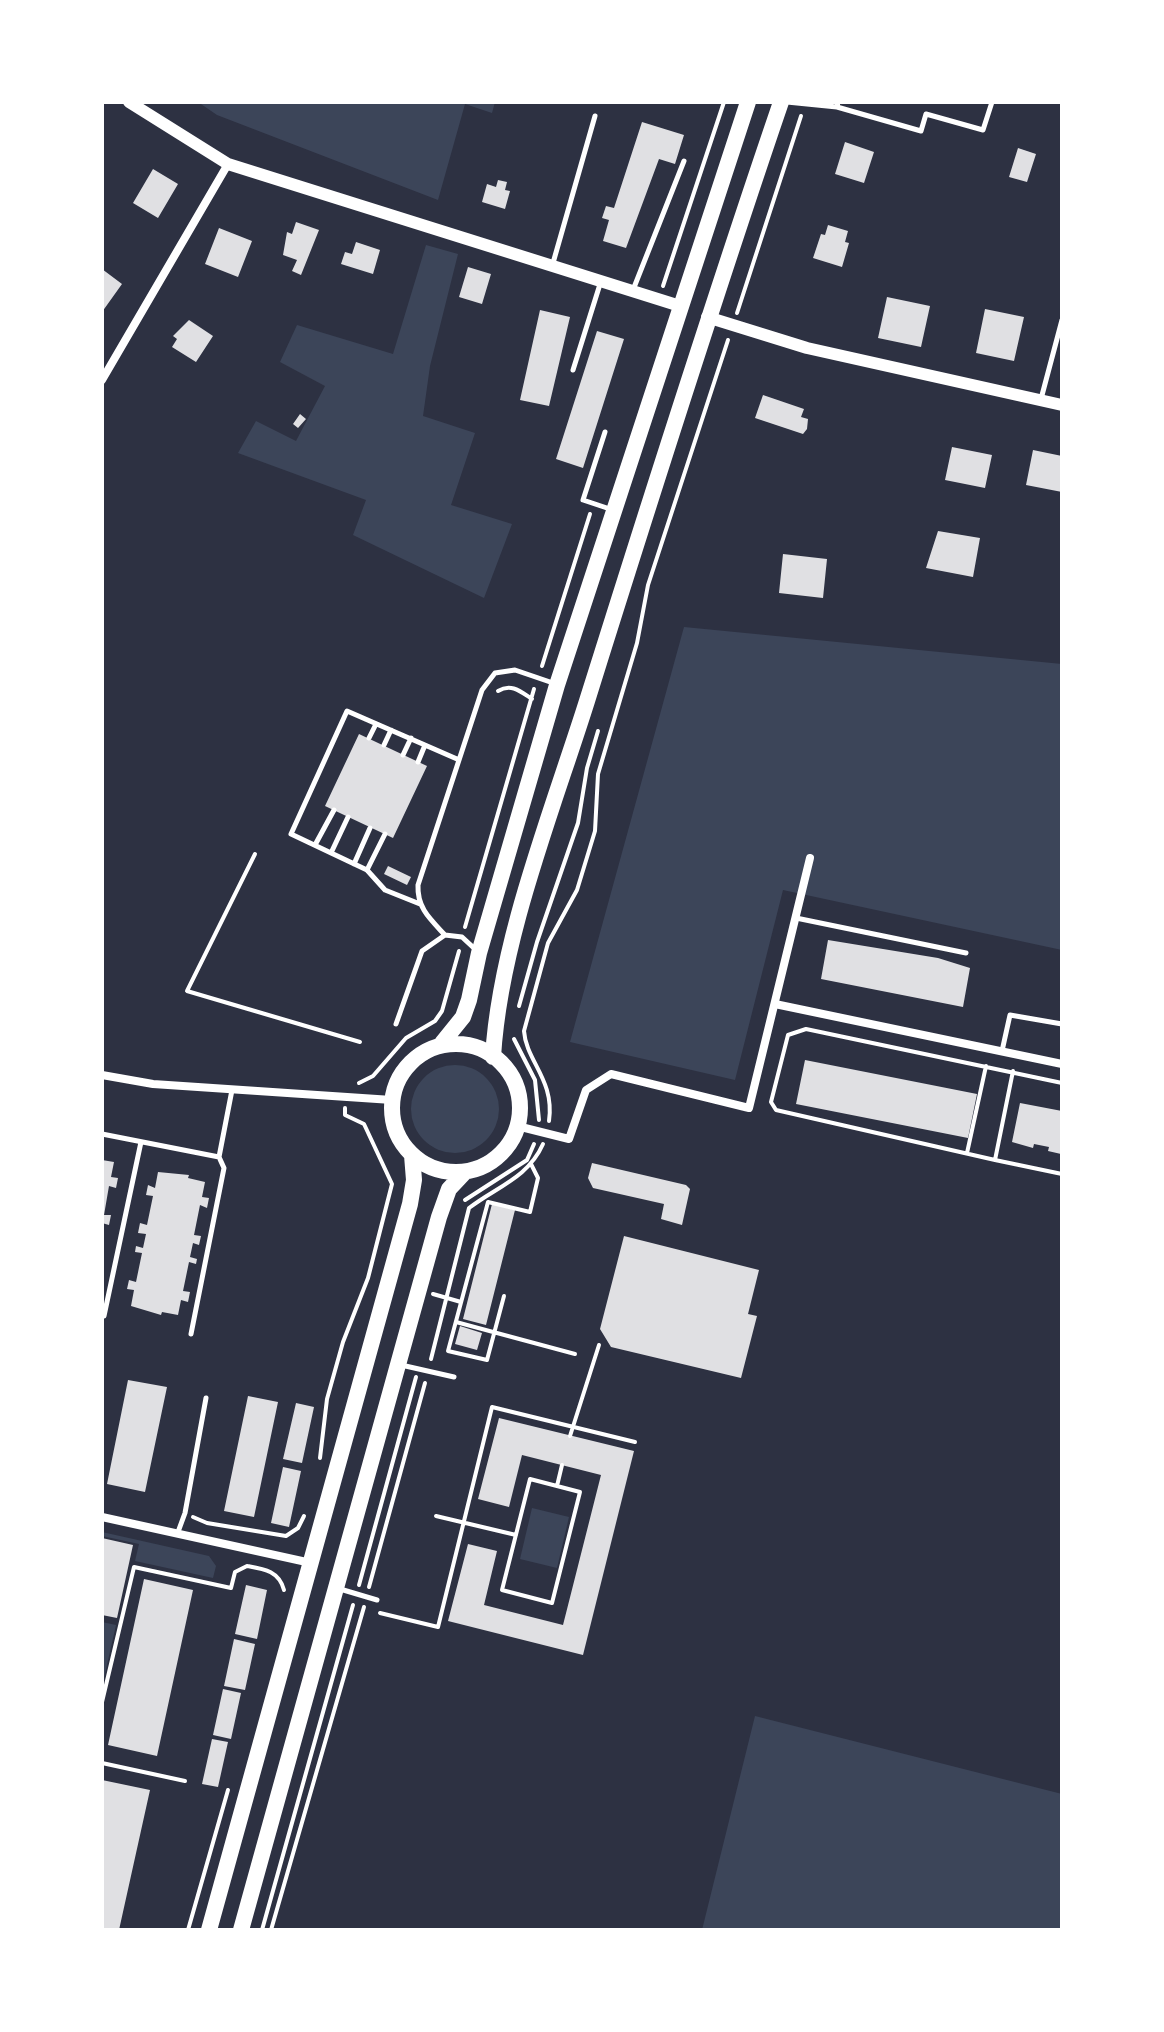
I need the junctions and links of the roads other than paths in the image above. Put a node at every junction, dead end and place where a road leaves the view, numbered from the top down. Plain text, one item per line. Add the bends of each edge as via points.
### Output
1 (129, 102) edge
2 (748, 102) edge
3 (784, 102) edge
4 (992, 102) edge
5 (838, 104) edge
6 (595, 116) dead end
7 (684, 161) dead end
8 (228, 164) junction
9 (552, 264) junction
10 (602, 281) junction
11 (633, 291) junction
12 (680, 306) junction
13 (707, 317) junction
14 (1062, 320) edge
15 (573, 370) dead end
16 (102, 380) edge
17 (1041, 400) junction
18 (1062, 405) edge
19 (605, 432) dead end
20 (614, 511) junction
21 (557, 685) junction
22 (376, 724) junction
23 (391, 730) junction
24 (369, 738) dead end
25 (411, 738) junction
26 (384, 745) dead end
27 (425, 745) junction
28 (403, 755) dead end
29 (457, 759) junction
30 (418, 762) dead end
31 (334, 810) dead end
32 (348, 817) dead end
33 (370, 828) dead end
34 (385, 834) dead end
35 (315, 845) junction
36 (331, 853) junction
37 (810, 858) dead end
38 (354, 864) junction
39 (367, 870) junction
40 (420, 904) junction
41 (796, 918) junction
42 (445, 935) junction
43 (479, 953) junction
44 (966, 953) dead end
45 (775, 1004) junction
46 (396, 1024) dead end
47 (1062, 1024) edge
48 (442, 1043) junction
49 (1002, 1051) junction
50 (493, 1057) junction
51 (1062, 1064) edge
52 (102, 1075) edge
53 (232, 1090) junction
54 (392, 1100) junction
55 (517, 1126) junction
56 (102, 1134) edge
57 (141, 1142) junction
58 (412, 1155) junction
59 (219, 1157) junction
60 (465, 1172) junction
61 (104, 1316) dead end
62 (191, 1334) dead end
63 (398, 1364) junction
64 (454, 1377) dead end
65 (206, 1398) dead end
66 (102, 1517) edge
67 (178, 1532) junction
68 (311, 1563) junction
69 (336, 1588) junction
70 (380, 1601) road end
71 (209, 1930) edge
72 (241, 1930) edge

1 - 8 street
2 - 12 main road
3 - 5 lane
3 - 13 main road
4 - 5 lane via 983,130 926,114 921,131
6 - 9 lane
7 - 11 lane
8 - 9 street
8 - 16 street
9 - 10 street
10 - 11 street
10 - 15 lane
11 - 12 street
12 - 20 main road
13 - 17 street via 807,348
13 - 50 main road via 517,929 499,1002
14 - 17 lane
17 - 18 street
19 - 20 lane via 583,500
20 - 21 main road
21 - 29 lane via 515,670 495,673 482,690
21 - 43 main road
22 - 23 lane
22 - 24 lane
22 - 35 lane via 347,711 291,834
23 - 25 lane
23 - 26 lane
25 - 27 lane
25 - 28 lane
27 - 29 lane
27 - 30 lane
29 - 40 lane via 418,885
31 - 35 lane
32 - 36 lane
33 - 38 lane
34 - 39 lane
35 - 36 lane
36 - 38 lane
37 - 41 street
38 - 39 lane
39 - 40 lane via 385,890
40 - 42 lane
41 - 44 lane
41 - 45 street
42 - 43 lane via 462,937
42 - 46 lane via 422,951
43 - 48 main road via 463,1017
45 - 49 street
45 - 55 street via 749,1108 611,1074 586,1090 569,1139
47 - 49 lane via 1010,1015
48 - 50 main road via 467,1044
48 - 54 main road via 414,1057
49 - 51 street
50 - 55 main road via 514,1081
52 - 53 street
53 - 54 street
53 - 59 lane
54 - 58 main road via 396,1132
55 - 60 main road via 508,1145 487,1164
56 - 57 lane
57 - 59 lane
57 - 61 lane
58 - 60 main road via 441,1171
58 - 68 main road via 410,1204
59 - 62 lane via 224,1168
60 - 63 main road via 449,1189 439,1217
63 - 64 lane
63 - 69 main road
65 - 67 lane
66 - 67 street
67 - 68 street
68 - 71 main road
69 - 70 lane
69 - 72 main road

